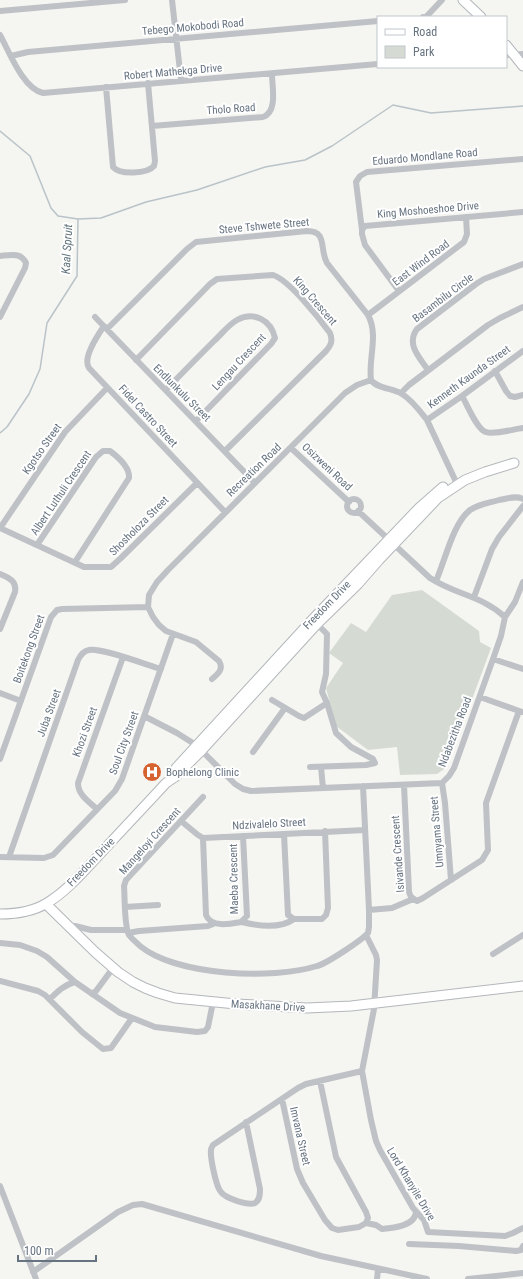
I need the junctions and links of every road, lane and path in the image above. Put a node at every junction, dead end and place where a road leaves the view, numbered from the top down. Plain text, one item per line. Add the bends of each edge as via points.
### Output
1 (125, 0) edge
2 (172, 0) edge
3 (442, 0) edge
4 (463, 0) edge
5 (0, 11) edge
6 (426, 16) edge
7 (480, 16) edge
8 (377, 21) edge
9 (0, 35) edge
10 (176, 38) junction
11 (507, 46) edge
12 (514, 54) edge
13 (11, 56) junction
14 (377, 64) edge
15 (523, 66) edge
16 (272, 74) junction
17 (181, 80) junction
18 (148, 84) junction
19 (106, 88) junction
20 (152, 126) junction
21 (523, 159) edge
22 (523, 212) edge
23 (466, 217) junction
24 (362, 230) junction
25 (0, 256) edge
26 (523, 264) edge
27 (399, 291) junction
28 (523, 307) edge
29 (368, 315) junction
30 (0, 317) edge
31 (95, 317) dead end
32 (106, 327) junction
33 (523, 351) edge
34 (136, 360) junction
35 (428, 370) junction
36 (495, 371) junction
37 (370, 380) junction
38 (107, 388) junction
39 (166, 390) junction
40 (402, 393) junction
41 (523, 395) edge
42 (462, 396) junction
43 (427, 420) junction
44 (196, 421) junction
45 (523, 428) edge
46 (291, 448) junction
47 (226, 451) junction
48 (523, 462) edge
49 (456, 482) junction
50 (197, 483) junction
51 (255, 483) junction
52 (523, 499) edge
53 (349, 502) junction
54 (523, 506) edge
55 (358, 511) junction
56 (225, 512) junction
57 (0, 528) edge
58 (391, 542) junction
59 (38, 545) junction
60 (75, 562) junction
61 (0, 574) edge
62 (436, 581) junction
63 (523, 582) edge
64 (474, 597) junction
65 (148, 607) junction
66 (505, 617) junction
67 (317, 624) junction
68 (0, 629) edge
69 (173, 634) junction
70 (123, 657) junction
71 (493, 659) junction
72 (161, 669) junction
73 (523, 669) edge
74 (212, 679) dead end
75 (0, 693) edge
76 (480, 697) junction
77 (272, 700) dead end
78 (21, 701) junction
79 (327, 703) junction
80 (285, 708) junction
81 (521, 712) edge
82 (144, 716) junction
83 (199, 748) junction
84 (254, 752) dead end
85 (0, 759) edge
86 (310, 767) dead end
87 (321, 767) junction
88 (442, 782) junction
89 (404, 785) junction
90 (363, 786) junction
91 (323, 788) junction
92 (204, 796) dead end
93 (97, 809) junction
94 (181, 821) junction
95 (365, 830) junction
96 (325, 831) junction
97 (284, 834) junction
98 (243, 836) junction
99 (203, 838) junction
100 (0, 857) edge
101 (9, 857) junction
102 (451, 880) junction
103 (413, 899) junction
104 (46, 904) junction
105 (158, 905) dead end
106 (125, 907) junction
107 (369, 910) junction
108 (0, 914) edge
109 (294, 919) junction
110 (242, 922) junction
111 (214, 924) junction
112 (68, 926) junction
113 (128, 932) junction
114 (366, 935) junction
115 (523, 935) edge
116 (0, 943) edge
117 (494, 954) dead end
118 (113, 968) junction
119 (0, 981) edge
120 (75, 982) junction
121 (523, 986) edge
122 (92, 994) junction
123 (50, 999) junction
124 (213, 1002) junction
125 (375, 1003) junction
126 (132, 1018) junction
127 (362, 1071) junction
128 (320, 1081) junction
129 (282, 1099) junction
130 (246, 1122) junction
131 (0, 1186) edge
132 (416, 1212) junction
133 (366, 1223) junction
134 (523, 1228) edge
135 (410, 1244) dead end
136 (523, 1246) edge
137 (378, 1269) junction
138 (33, 1272) junction
139 (521, 1275) edge
140 (500, 1277) edge
141 (480, 1278) edge
142 (36, 1279) edge
143 (376, 1279) edge
144 (427, 1279) edge
145 (468, 1279) edge

1 - 5 street
2 - 10 street
3 - 6 street
4 - 7 street
8 - 10 street, Tebego Mokobodi Road
9 - 13 street, Robert Mathekga Drive
10 - 13 street, Tebego Mokobodi Road via 23,52
10 - 17 street
11 - 12 street
12 - 15 street
13 - 19 street, Robert Mathekga Drive via 27,84 39,92
14 - 16 street, Robert Mathekga Drive
16 - 17 street, Robert Mathekga Drive
16 - 20 street, Tholo Road via 273,107 267,116
17 - 18 street, Robert Mathekga Drive
18 - 19 street, Robert Mathekga Drive
18 - 20 street
19 - 20 street via 112,161 115,169 124,172 148,171 153,168 155,161
21 - 24 street, Eduardo Mondlane Road via 367,172 356,182
22 - 23 street, King Moshoeshoe Drive
23 - 24 street, King Moshoeshoe Drive via 365,226
23 - 27 street, East Wind Road via 467,234 464,242
24 - 27 street via 365,245
25 - 30 street via 21,257 26,263
26 - 35 street, Basambilu Circle via 484,279 417,329 413,336 413,347
27 - 29 street, East Wind Road
28 - 35 street via 500,318
29 - 32 street, Steve Tshwete Street via 327,263 323,255 320,234 307,231 196,242
29 - 37 street, Steve Tshwete Street via 373,328
31 - 32 street, Endlunkulu Street
32 - 34 street, Endlunkulu Street
32 - 38 street, Fidel Castro Street via 96,338 86,362
33 - 36 street, Kenneth Kaunda Street
34 - 39 street, Endlunkulu Street
34 - 47 street, King Crescent via 217,279 273,275 289,285 330,333 331,344
35 - 40 street
36 - 41 street via 508,394 515,397
36 - 42 street, Kenneth Kaunda Street
37 - 40 street via 374,384
37 - 46 street, Recreation Road via 345,393
38 - 50 street, Fidel Castro Street
38 - 57 street, Kgotso Street via 65,432
39 - 44 street, Endlunkulu Street
39 - 44 street, Lengau Crescent via 236,320 253,316 266,322 273,330 275,338 271,344
40 - 43 street
42 - 43 street, Kenneth Kaunda Street
42 - 45 street via 478,426 485,432
43 - 49 street
44 - 47 street, Endlunkulu Street
46 - 51 street, Recreation Road
46 - 53 street, Osizweni Road
47 - 51 street, Endlunkulu Street
48 - 49 street, Freedom Drive via 480,469
49 - 58 street, Freedom Drive
50 - 56 street, Fidel Castro Street
50 - 60 street, Shosholoza Street via 113,566 86,567
51 - 56 street, Recreation Road
52 - 62 street via 515,497 482,504 465,515 458,525
53 - 55 street via 349,511
53 - 55 street via 358,502
54 - 64 street via 492,549
55 - 58 street
56 - 65 street, Recreation Road via 157,582 149,595
57 - 59 street, Shosholoza Street
58 - 62 street
58 - 67 street, Freedom Drive via 358,584
58 - 83 street, Freedom Drive
59 - 60 street, Shosholoza Street
59 - 60 street, Albert Luthuli Crescent via 96,457 103,451 110,451 127,468 129,478
61 - 68 street via 12,579 16,588
62 - 64 street
63 - 66 street via 515,602
64 - 66 street via 493,606
65 - 69 street via 159,626
65 - 78 street, Boitekong Street via 57,610 50,616
66 - 71 street, Ndabezitha Road
67 - 79 street via 327,634 327,670 322,690
67 - 83 street, Freedom Drive
69 - 72 street, Soul City Street
69 - 74 street via 196,642 219,661 220,670
70 - 72 street, Juba Street
70 - 93 street, Khozi Street via 78,783 81,794
70 - 101 street, Juba Street via 91,649 80,657
71 - 73 street
71 - 76 street, Ndabezitha Road
72 - 82 street, Soul City Street
75 - 78 street
76 - 81 street
76 - 88 street, Ndabezitha Road via 452,770
77 - 80 street
78 - 85 street, Boitekong Street
79 - 80 street via 305,717
79 - 87 street via 337,734 351,747 372,757 375,762 366,765
80 - 84 street
81 - 102 street, Isivande Crescent via 486,803 488,853 482,860
82 - 83 street, Ndabezitha Road
82 - 93 street, Soul City Street via 121,783
83 - 91 street, Ndabezitha Road via 235,784 247,790
83 - 104 street, Freedom Drive via 175,778 166,783 79,876
86 - 87 street
87 - 91 street
88 - 89 street, Ndabezitha Road
88 - 102 street, Umnyama Street
89 - 90 street, Ndabezitha Road
89 - 103 street, Isivande Crescent via 409,892
90 - 91 street, Ndabezitha Road
90 - 95 street
92 - 94 street, Mangeloyi Crescent
93 - 101 street, Soul City Street via 50,857
94 - 99 street
94 - 106 street, Mangeloyi Crescent via 127,878 124,886
95 - 96 street, Ndzivalelo Street
95 - 107 street
96 - 97 street, Ndzivalelo Street
96 - 109 street via 327,913 322,919
97 - 98 street, Ndzivalelo Street
97 - 109 street via 287,913
98 - 99 street, Ndzivalelo Street
98 - 110 street, Maeba Crescent via 247,912
99 - 111 street via 206,915
100 - 101 street, Soul City Street
102 - 103 street, Isivande Crescent via 420,900
103 - 107 street via 392,908
104 - 108 street, Freedom Drive via 25,911
104 - 112 street, Masakhane Drive
105 - 106 street
106 - 113 street, Mangeloyi Crescent
107 - 114 street via 369,930
109 - 110 street via 286,924 252,925
110 - 111 street, Maeba Crescent
111 - 113 street, Maeba Crescent
112 - 113 street, Maeba Crescent
112 - 118 street, Masakhane Drive
113 - 114 street via 135,942 168,962 220,971 262,974 319,966
114 - 125 street, Lord Khanyile Drive via 376,957
115 - 117 street
116 - 120 street via 20,945 37,951
118 - 122 street
118 - 124 street, Masakhane Drive via 133,982 158,993 175,998
119 - 123 street via 38,991
120 - 122 street
120 - 123 street via 59,990
121 - 125 street, Masakhane Drive
122 - 126 street
123 - 126 street via 82,1032 103,1049 111,1048
124 - 125 street, Masakhane Drive via 307,1008
124 - 126 street via 208,1027 203,1031 155,1027
125 - 127 street, Lord Khanyile Drive
127 - 128 street
127 - 132 street, Lord Khanyile Drive via 376,1141
128 - 129 street via 302,1086
128 - 133 street via 336,1157 366,1212
129 - 130 street
129 - 133 street, Imvana Street via 297,1169 325,1220 332,1228 338,1230 359,1227
130 - 130 street via 213,1145 211,1152 218,1186 222,1193 243,1203 253,1204 259,1198 260,1189
131 - 138 street
132 - 133 street via 412,1220 399,1227 382,1229
132 - 134 street, Lord Khanyile Drive via 424,1220 429,1233 505,1236
135 - 136 street via 516,1251 521,1250
137 - 138 street via 321,1256 138,1204 118,1212
137 - 143 street
137 - 144 street
138 - 142 street
139 - 140 street
140 - 141 street
141 - 145 street

